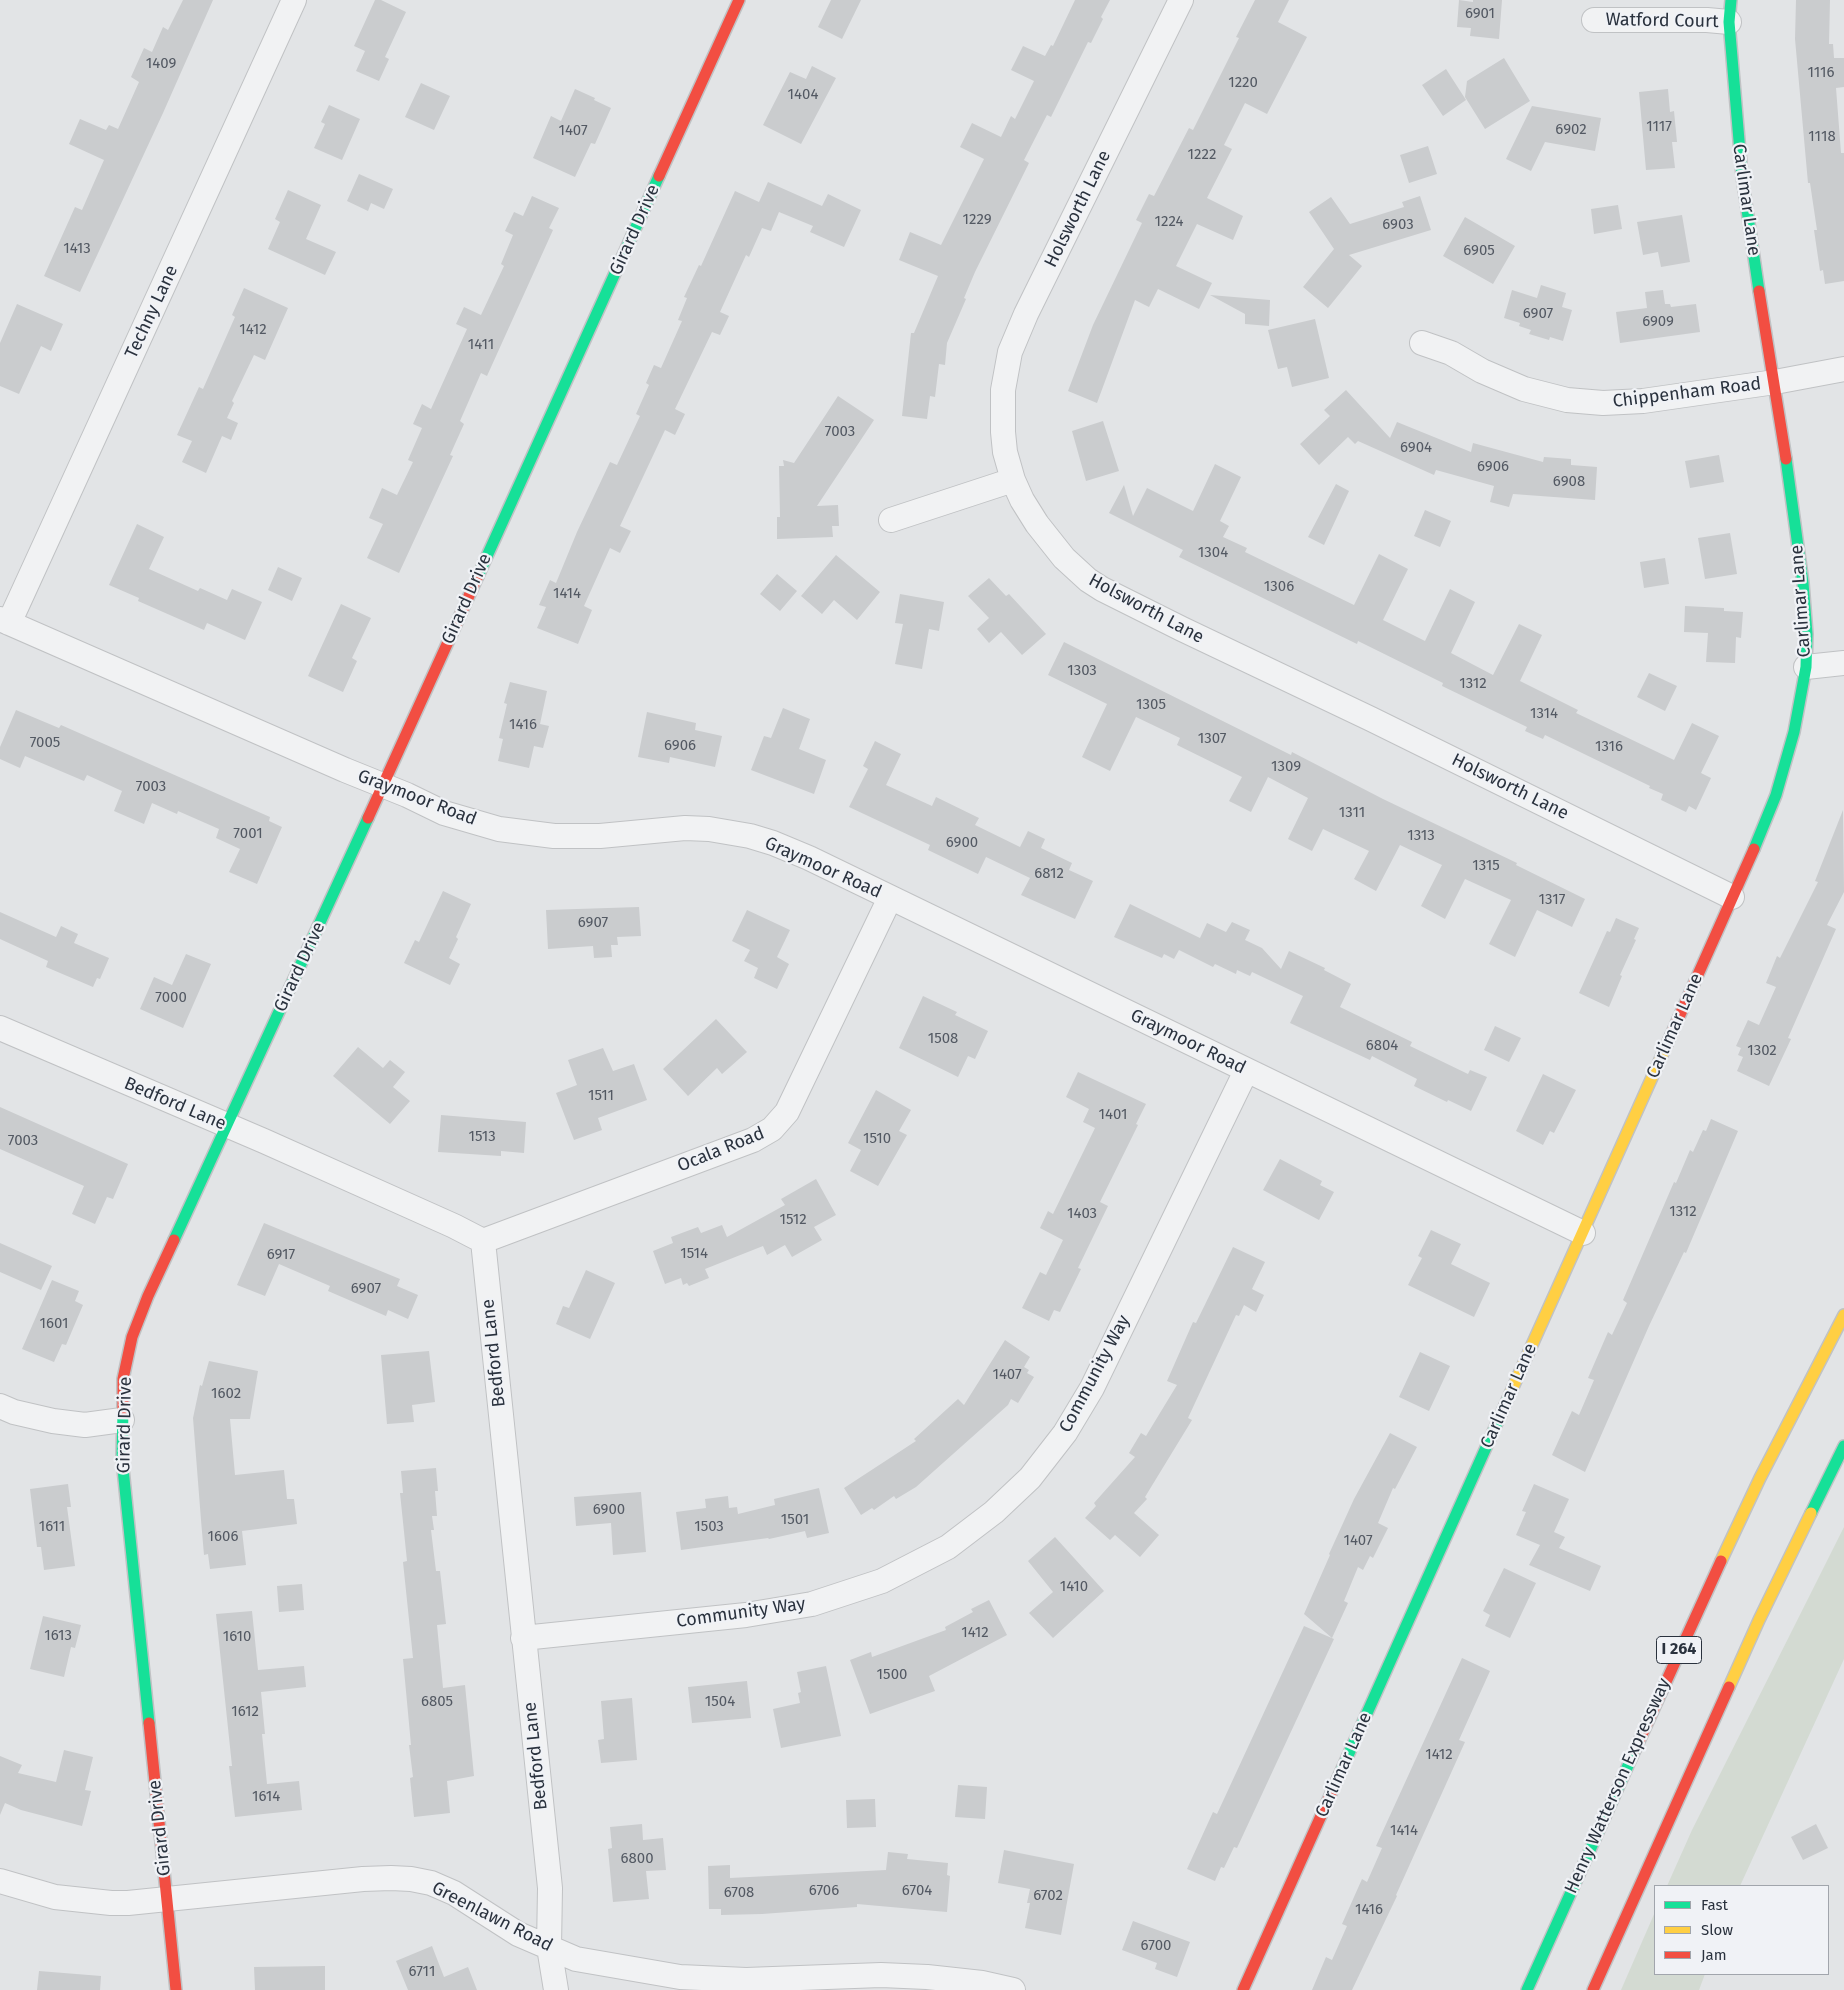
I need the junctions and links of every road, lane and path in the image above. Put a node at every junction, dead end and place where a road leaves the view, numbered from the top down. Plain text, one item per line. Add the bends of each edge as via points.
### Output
1 (294, 0) edge
2 (739, 0) edge
3 (1181, 0) edge
4 (1730, 11) edge
5 (1594, 20) dead end
6 (1422, 343) dead end
7 (1844, 369) edge
8 (1775, 382) junction
9 (1013, 480) junction
10 (891, 520) dead end
11 (5, 621) edge
12 (1844, 664) edge
13 (1806, 667) junction
14 (382, 785) junction
15 (1732, 897) junction
16 (890, 898) junction
17 (0, 1028) edge
18 (1246, 1071) junction
19 (226, 1127) junction
20 (1583, 1233) junction
21 (483, 1241) junction
22 (1844, 1315) edge
23 (0, 1406) edge
24 (122, 1420) junction
25 (1844, 1446) edge
26 (523, 1638) junction
27 (0, 1881) edge
28 (167, 1899) junction
29 (549, 1947) junction
30 (176, 1990) edge
31 (556, 1990) edge
32 (1013, 1990) edge
33 (1244, 1990) edge
34 (1527, 1990) edge
35 (1593, 1990) edge

1 - 11 street, Techny Lane
2 - 14 main road, Girard Drive
3 - 9 street, Holsworth Lane via 1010,352 1003,390 1003,432
4 - 5 street, Watford Court via 1707,20
4 - 8 main road, Carlimar Lane via 1742,176
6 - 8 street, Chippenham Road via 1451,353 1524,389 1567,400 1604,403 1643,400
7 - 8 street, Chippenham Road
8 - 13 main road, Carlimar Lane via 1803,583
9 - 10 street
9 - 15 street, Holsworth Lane via 1032,516 1064,558 1102,588
11 - 14 street, Graymoor Road
12 - 13 street
13 - 15 main road, Carlimar Lane via 1794,732 1776,795
14 - 16 street, Graymoor Road via 444,813 499,829 582,836 685,828 750,836 809,858
14 - 19 main road, Girard Drive
15 - 20 main road, Carlimar Lane
16 - 18 street, Graymoor Road
16 - 21 street, Ocala Road via 787,1112 772,1129 753,1140
17 - 19 street, Bedford Lane
18 - 20 street, Graymoor Road
18 - 26 street, Community Way via 1092,1388 1066,1432 1030,1478 994,1512 948,1546 882,1581 812,1604 746,1615
19 - 21 street, Bedford Lane via 264,1141
19 - 24 main road, Girard Drive via 132,1337 123,1379
20 - 33 main road, Carlimar Lane
21 - 26 street, Bedford Lane
22 - 34 main road, Henry Watterson Expressway / I 264 via 1760,1478
23 - 24 street via 53,1421 85,1425
24 - 28 main road, Girard Drive via 122,1459
25 - 35 main road via 1758,1620
26 - 29 street, Bedford Lane via 550,1888
27 - 28 street, Greenlawn Road via 55,1897 111,1903
28 - 29 street, Greenlawn Road via 363,1879 411,1879 454,1893 518,1934
28 - 30 main road, Girard Drive
29 - 31 street, Bedford Lane
29 - 32 street, Greenlawn Road via 576,1959 680,1977 746,1980 881,1975 982,1983

